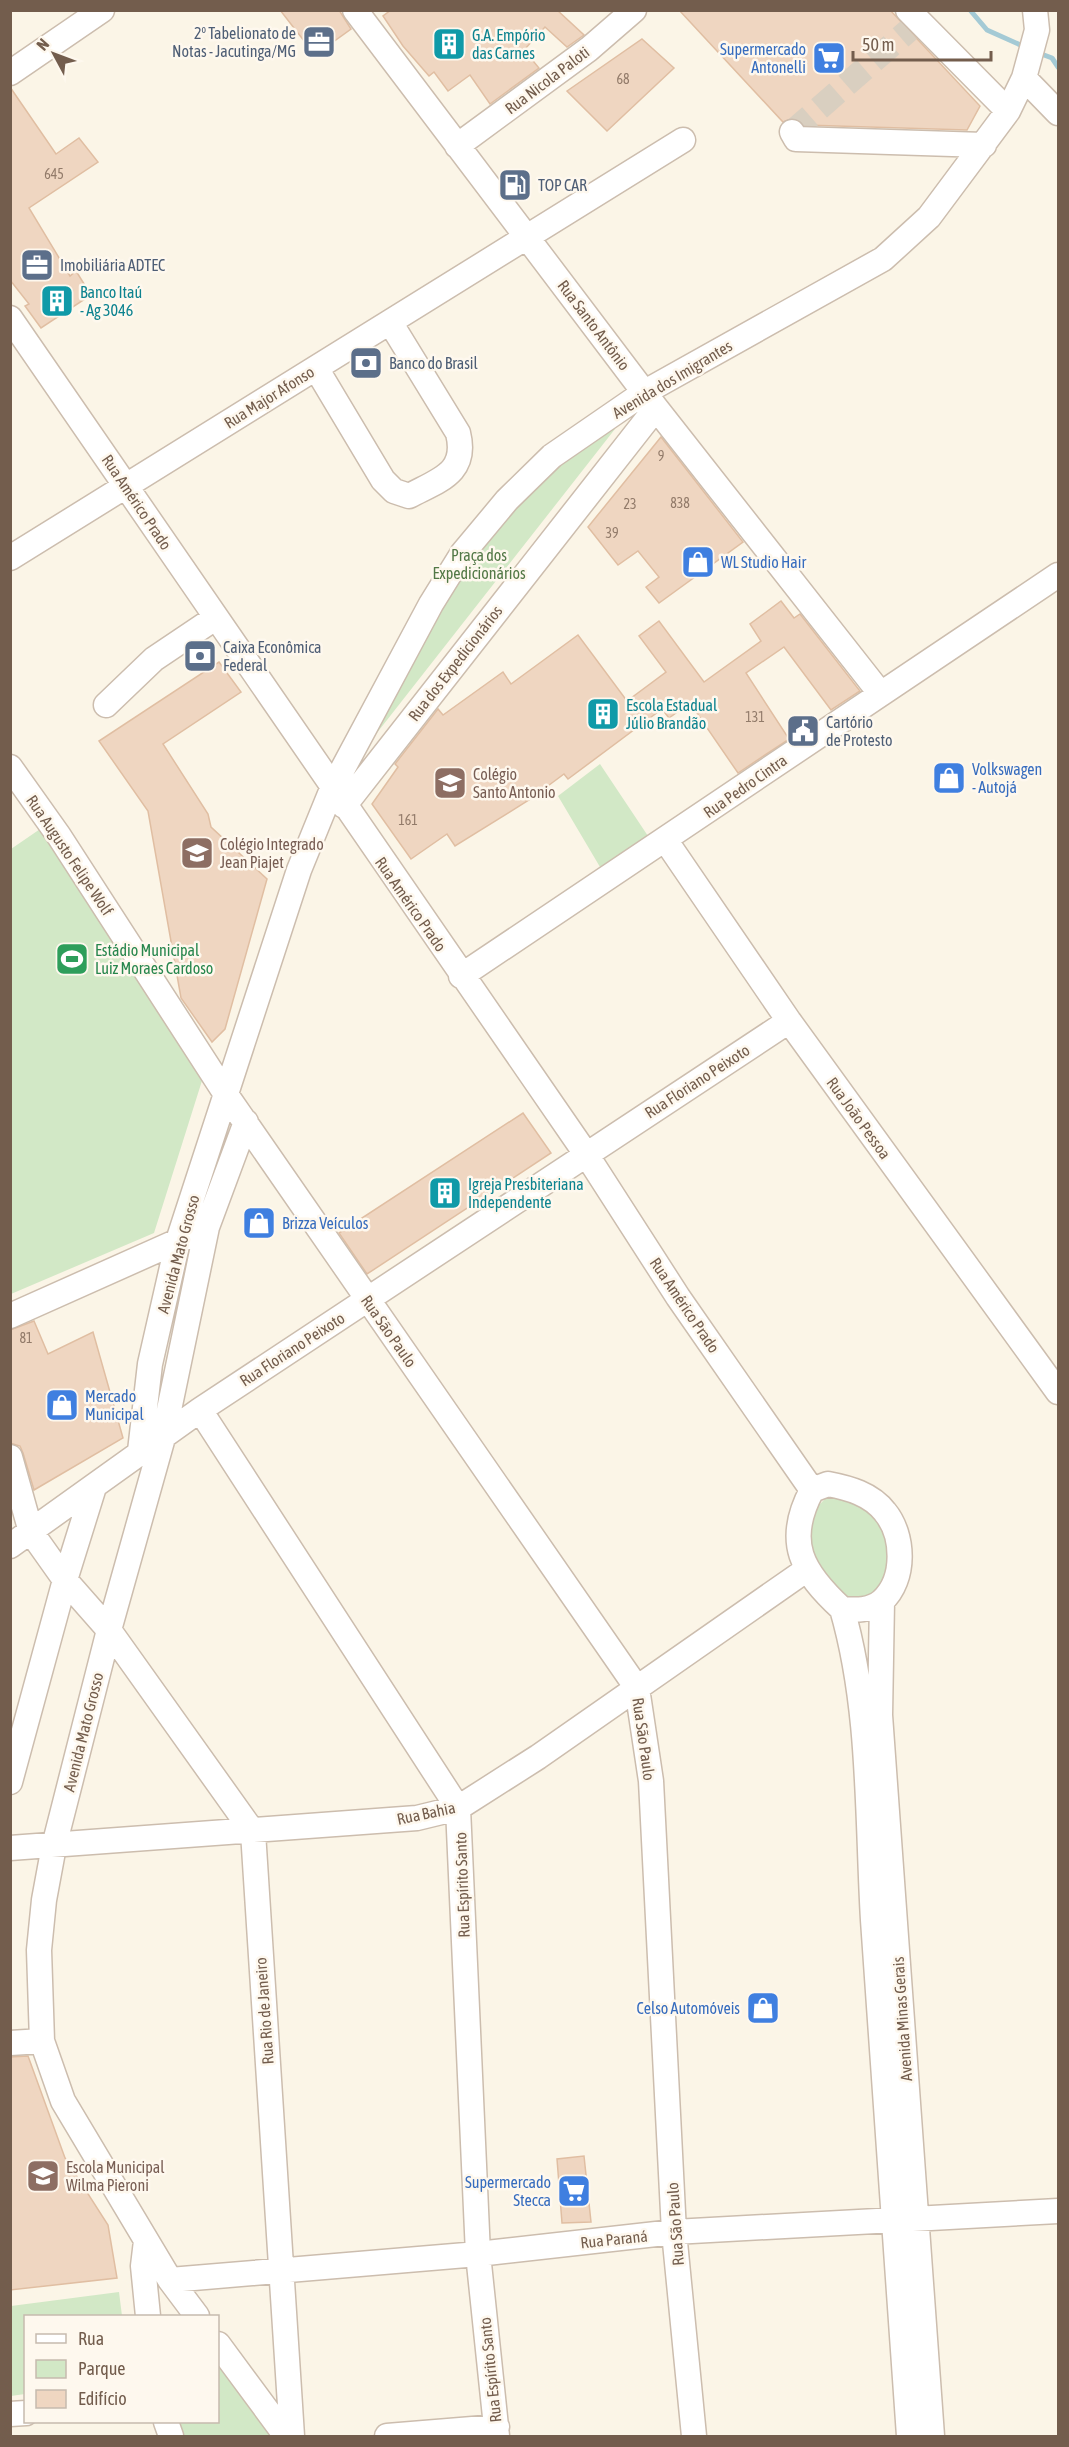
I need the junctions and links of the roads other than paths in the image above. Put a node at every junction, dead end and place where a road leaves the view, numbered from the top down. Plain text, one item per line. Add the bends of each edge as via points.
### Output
1 (102, 10) edge
2 (355, 10) edge
3 (634, 10) edge
4 (1035, 10) edge
5 (912, 21) edge
6 (10, 73) edge
7 (1024, 78) junction
8 (1008, 111) junction
9 (1059, 113) edge
10 (794, 136) dead end
11 (683, 140) dead end
12 (457, 146) junction
13 (984, 146) junction
14 (527, 236) junction
15 (10, 318) edge
16 (390, 322) junction
17 (316, 368) junction
18 (650, 400) junction
19 (127, 486) junction
20 (10, 558) edge
21 (1059, 575) edge
22 (215, 618) junction
23 (880, 693) junction
24 (106, 705) dead end
25 (10, 767) edge
26 (338, 797) junction
27 (666, 841) junction
28 (461, 976) junction
29 (789, 1021) junction
30 (227, 1095) junction
31 (246, 1122) junction
32 (586, 1154) junction
33 (207, 1227) junction
34 (178, 1241) junction
35 (368, 1300) junction
36 (10, 1316) edge
37 (1059, 1392) edge
38 (200, 1410) junction
39 (164, 1434) junction
40 (140, 1451) junction
41 (10, 1457) edge
42 (94, 1487) junction
43 (812, 1490) junction
44 (31, 1532) junction
45 (10, 1546) edge
46 (806, 1570) junction
47 (65, 1580) junction
48 (882, 1601) junction
49 (842, 1609) junction
50 (110, 1630) junction
51 (637, 1688) junction
52 (10, 1782) edge
53 (459, 1808) junction
54 (253, 1832) junction
55 (54, 1845) junction
56 (10, 1848) edge
57 (42, 2041) junction
58 (10, 2043) edge
59 (1059, 2211) edge
60 (916, 2219) junction
61 (892, 2222) junction
62 (674, 2232) junction
63 (146, 2241) junction
64 (478, 2254) junction
65 (281, 2269) junction
66 (170, 2280) junction
67 (148, 2315) edge
68 (196, 2315) edge
69 (219, 2345) edge
70 (497, 2432) edge
71 (286, 2436) edge
72 (292, 2436) edge
73 (387, 2436) edge
74 (694, 2436) edge
75 (909, 2436) edge
76 (932, 2436) edge

1 - 6 street
2 - 12 street, Rua Santo Antônio
3 - 12 street, Rua Nicola Paloti via 589,49
4 - 7 street, Avenida dos Imigrantes via 1037,30
5 - 8 street
7 - 8 street, Avenida dos Imigrantes
7 - 9 street
8 - 13 street, Avenida dos Imigrantes
10 - 13 street
11 - 14 street, Rua Major Afonso
12 - 14 street, Rua Santo Antônio
13 - 18 street, Avenida dos Imigrantes via 929,217 883,259
14 - 16 street, Rua Major Afonso
14 - 18 street, Rua Santo Antônio
15 - 19 street, Rua Américo Prado
16 - 17 street, Rua Major Afonso
16 - 17 street via 458,433 462,449 458,463 446,476 409,496 394,491 383,480
17 - 19 street, Rua Major Afonso
18 - 23 street, Rua Santo Antônio
18 - 26 street, Rua dos Expedicionários
18 - 26 street, Avenida dos Imigrantes via 552,456 462,554 425,614
19 - 20 street, Rua Major Afonso
19 - 22 street, Rua Américo Prado
21 - 23 street, Rua Pedro Cintra
22 - 24 street via 154,659
22 - 26 street, Rua Américo Prado
23 - 27 street, Rua Pedro Cintra
25 - 30 street, Rua Augusto Felipe Wolf
26 - 28 street, Rua Américo Prado
26 - 30 street, Avenida Mato Grosso via 298,870
27 - 28 street, Rua Pedro Cintra
27 - 29 street, Rua João Pessoa
28 - 32 street, Rua Américo Prado
29 - 32 street, Rua Floriano Peixoto
29 - 37 street, Rua João Pessoa
30 - 31 street, Rua São Paulo
30 - 34 street, Avenida Mato Grosso
31 - 33 street, Avenida Mato Grosso
31 - 35 street, Rua São Paulo
32 - 35 street, Rua Floriano Peixoto
32 - 43 street, Rua Américo Prado via 678,1298
33 - 34 street
33 - 39 street, Avenida Mato Grosso
34 - 36 street
34 - 40 street, Avenida Mato Grosso via 150,1364
35 - 38 street, Rua Floriano Peixoto
35 - 51 street, Rua São Paulo
38 - 39 street, Rua Floriano Peixoto
38 - 53 street, Rua Espírito Santo
39 - 40 street, Rua Floriano Peixoto
39 - 50 street, Avenida Mato Grosso
40 - 42 street, Rua Floriano Peixoto
41 - 44 street
42 - 44 street, Rua Floriano Peixoto
42 - 47 street
43 - 46 street via 802,1508 799,1529
43 - 48 street via 828,1484 849,1488 885,1510 896,1528 900,1547 894,1582
44 - 45 street, Rua Floriano Peixoto
44 - 47 street
46 - 49 street
46 - 51 street, Rua Bahia
47 - 50 street
47 - 52 street
48 - 49 street via 859,1611
48 - 60 street, Avenida Minas Gerais via 880,1715
49 - 61 street, Avenida Minas Gerais via 851,1642 864,1736
50 - 54 street
50 - 55 street, Avenida Mato Grosso
51 - 53 street, Rua Bahia
51 - 62 street, Rua São Paulo via 651,1781
53 - 54 street, Rua Bahia via 417,1818
53 - 64 street, Rua Espírito Santo
54 - 55 street, Rua Bahia
54 - 65 street, Rua Rio de Janeiro
55 - 56 street, Rua Bahia
55 - 57 street, Avenida Mato Grosso via 39,1950
57 - 58 street
57 - 63 street, Avenida Mato Grosso via 63,2101
59 - 60 street, Rua Paraná
60 - 61 street, Rua Paraná
60 - 76 street, Avenida Minas Gerais
61 - 62 street, Rua Paraná
61 - 75 street, Avenida Minas Gerais
62 - 64 street, Rua Paraná
62 - 74 street, Rua São Paulo
63 - 66 street, Avenida Mato Grosso
63 - 67 street via 143,2266
64 - 65 street, Rua Paraná
64 - 70 street, Rua Espírito Santo
65 - 66 street, Rua Paraná
65 - 72 street, Rua Rio de Janeiro
66 - 68 street, Avenida Mato Grosso
69 - 71 street
70 - 73 street

